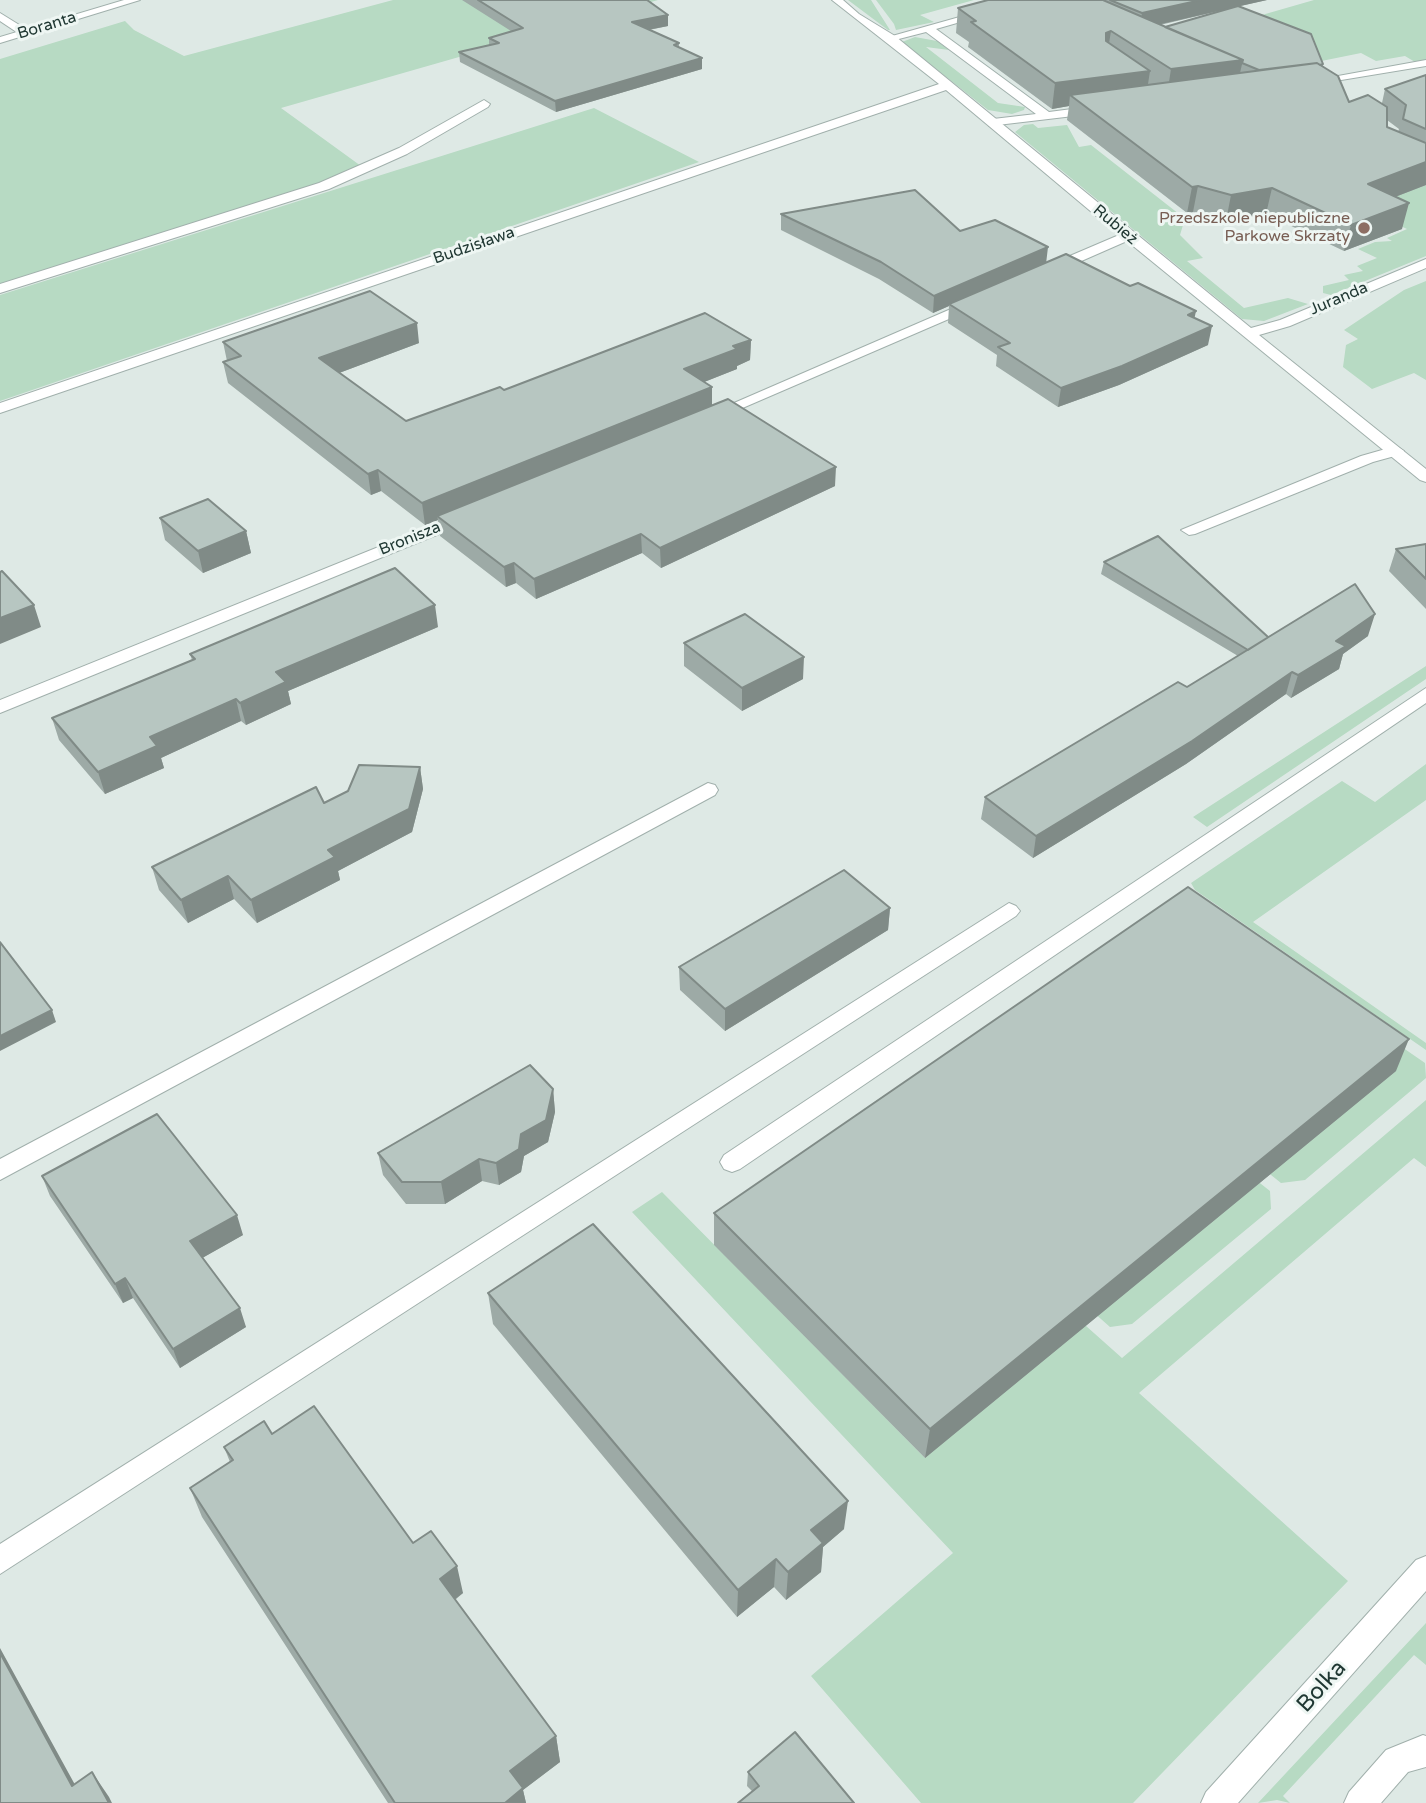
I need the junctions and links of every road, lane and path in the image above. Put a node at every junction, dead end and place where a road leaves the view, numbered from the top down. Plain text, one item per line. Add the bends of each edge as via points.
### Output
1 (135, 0) edge
2 (837, 0) edge
3 (1032, 0) edge
4 (0, 16) edge
5 (929, 29) junction
6 (25, 33) junction
7 (891, 38) junction
8 (0, 40) edge
9 (1426, 63) edge
10 (1387, 69) junction
11 (1413, 79) edge
12 (948, 85) junction
13 (1333, 93) edge
14 (484, 104) dead end
15 (1111, 108) edge
16 (1046, 116) junction
17 (993, 123) junction
18 (1128, 236) junction
19 (1426, 263) edge
20 (1028, 280) edge
21 (0, 289) edge
22 (990, 296) edge
23 (1251, 333) junction
24 (0, 408) edge
25 (701, 421) edge
26 (1396, 451) junction
27 (1426, 477) edge
28 (483, 510) edge
29 (1189, 530) dead end
30 (1426, 694) edge
31 (0, 707) edge
32 (708, 790) dead end
33 (1009, 911) dead end
34 (732, 1163) dead end
35 (0, 1170) edge
36 (0, 1560) edge
37 (1426, 1570) edge
38 (1426, 1752) edge
39 (1217, 1803) edge
40 (1360, 1803) edge

1 - 6 street, Boranta
2 - 7 street, Rubież
3 - 5 street
4 - 6 street
5 - 7 street
5 - 16 street
6 - 8 street, Boranta
7 - 12 street, Rubież
9 - 10 street
10 - 11 street
10 - 13 street via 1307,82
12 - 17 street, Rubież
12 - 24 street, Budzisława
14 - 21 street via 402,151 324,186
15 - 16 street
16 - 17 street
17 - 18 street, Rubież
18 - 20 street
18 - 23 street, Rubież
19 - 23 street, Juranda
22 - 25 street
23 - 26 street, Rubież
26 - 27 street, Rubież
26 - 29 street
28 - 31 street, Bronisza
30 - 34 street
32 - 35 street
33 - 36 street
37 - 39 street, Bolka
38 - 40 street via 1397,1761

